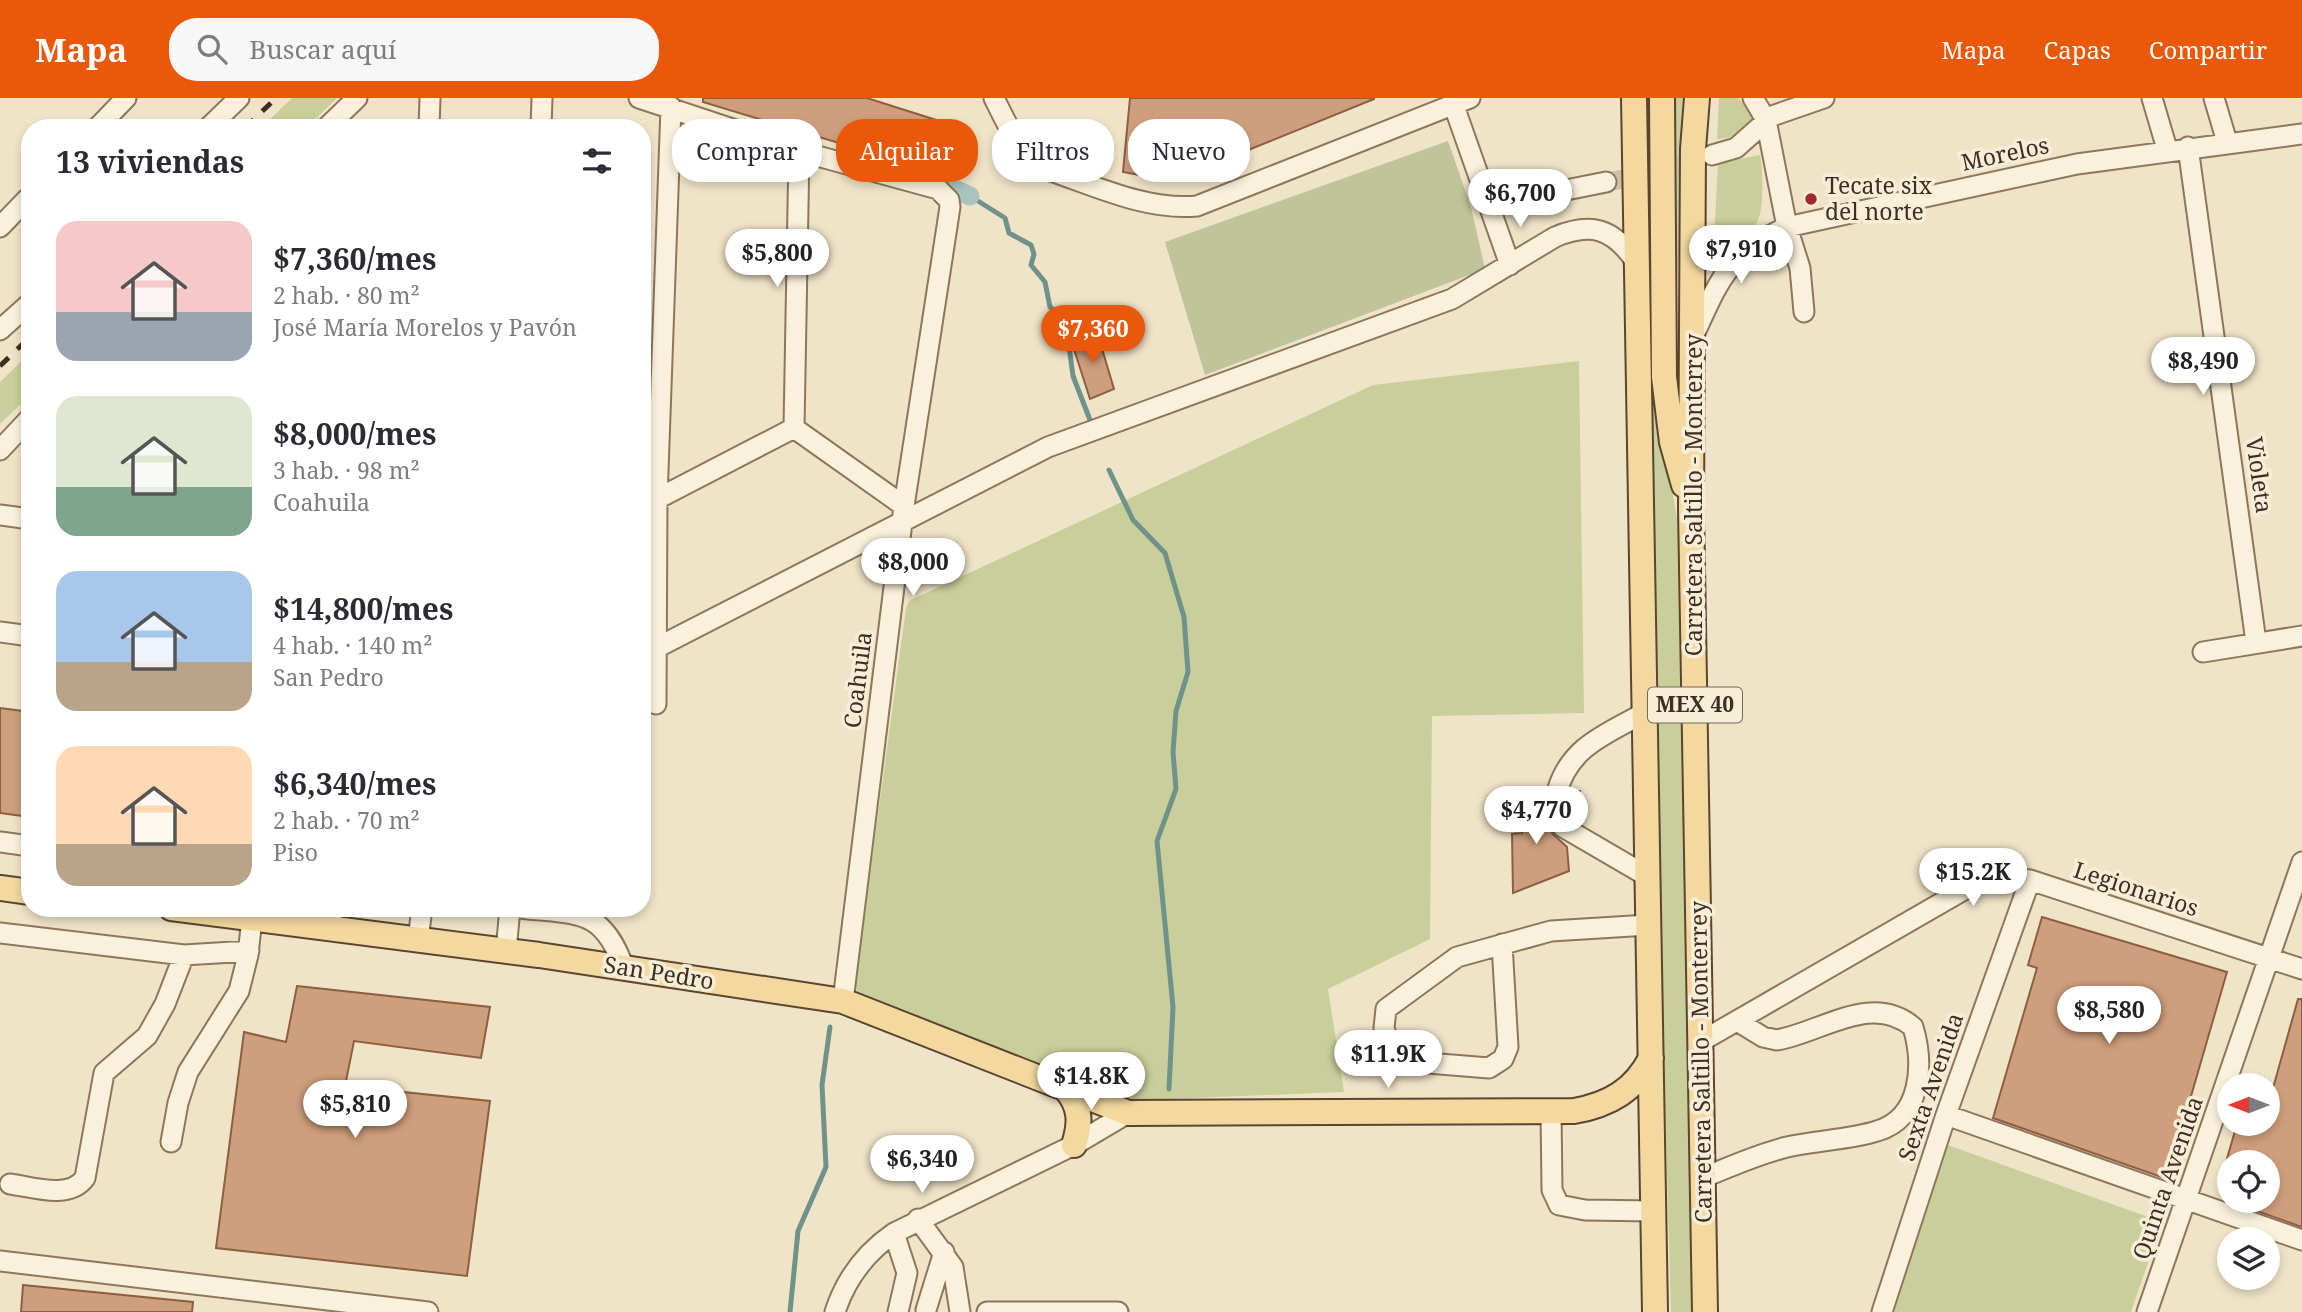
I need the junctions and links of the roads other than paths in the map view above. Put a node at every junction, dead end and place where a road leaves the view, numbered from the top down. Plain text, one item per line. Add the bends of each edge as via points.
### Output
1 (126, 98) edge
2 (239, 98) edge
3 (357, 98) edge
4 (430, 98) edge
5 (542, 98) edge
6 (639, 98) edge
7 (994, 98) edge
8 (1634, 98) edge
9 (1662, 98) edge
10 (1698, 98) edge
11 (1753, 98) edge
12 (1824, 98) edge
13 (2152, 98) edge
14 (2214, 98) edge
15 (1462, 102) edge
16 (671, 107) junction
17 (106, 119) edge
18 (217, 119) edge
19 (336, 119) edge
20 (429, 119) edge
21 (541, 119) edge
22 (707, 119) edge
23 (1766, 120) junction
24 (2302, 134) edge
25 (2227, 142) junction
26 (2188, 147) junction
27 (2167, 149) junction
28 (1712, 155) tunnel mouth
29 (822, 156) edge
30 (798, 182) edge
31 (1606, 182) tunnel mouth
32 (21, 205) edge
33 (1491, 205) junction
34 (0, 227) edge
35 (1787, 227) junction
36 (1636, 262) junction
37 (1510, 265) junction
38 (21, 311) edge
39 (1804, 312) dead end
40 (0, 330) edge
41 (1693, 337) junction
42 (21, 428) edge
43 (794, 428) junction
44 (0, 450) edge
45 (651, 480) edge
46 (651, 499) edge
47 (1691, 509) junction
48 (0, 515) edge
49 (903, 515) junction
50 (21, 518) edge
51 (651, 518) edge
52 (0, 632) edge
53 (21, 635) edge
54 (2302, 636) edge
55 (2256, 642) junction
56 (658, 647) junction
57 (2203, 652) dead end
58 (656, 704) dead end
59 (1644, 713) junction
60 (1557, 792) dead end
61 (1555, 813) dead end
62 (0, 842) edge
63 (21, 845) edge
64 (2302, 862) edge
65 (1647, 876) junction
66 (2030, 880) junction
67 (0, 888) edge
68 (21, 891) edge
69 (243, 917) edge
70 (309, 917) edge
71 (421, 917) edge
72 (509, 917) edge
73 (586, 917) edge
74 (331, 918) edge
75 (1648, 925) junction
76 (0, 933) edge
77 (418, 940) junction
78 (1502, 944) junction
79 (249, 951) junction
80 (506, 951) junction
81 (184, 955) junction
82 (2268, 957) junction
83 (624, 968) junction
84 (2302, 969) edge
85 (843, 1001) junction
86 (1737, 1021) junction
87 (1700, 1042) junction
88 (1651, 1058) junction
89 (1066, 1089) junction
90 (1551, 1112) junction
91 (1128, 1113) junction
92 (1946, 1115) junction
93 (171, 1142) dead end
94 (1074, 1145) junction
95 (1702, 1178) junction
96 (9, 1184) dead end
97 (2187, 1199) junction
98 (1653, 1211) junction
99 (918, 1219) junction
100 (894, 1233) junction
101 (2302, 1240) edge
102 (944, 1252) junction
103 (0, 1261) edge
104 (931, 1311) edge
105 (428, 1312) edge
106 (835, 1312) edge
107 (898, 1312) edge
108 (960, 1312) edge
109 (987, 1312) edge
110 (1077, 1312) edge
111 (1118, 1312) edge
112 (1655, 1312) edge
113 (1705, 1312) edge
114 (1882, 1312) edge
115 (2147, 1312) edge

1 - 17 street
2 - 18 street
3 - 19 street
4 - 20 street
5 - 21 street
6 - 16 street
7 - 15 street via 1016,141 1042,168 1172,208 1197,205
8 - 36 main road, MEX 40
9 - 47 main road via 1664,377 1672,442
10 - 41 main road, Carretera Saltillo - Monterrey / MEX 40 via 1693,149
11 - 23 street
12 - 23 street
13 - 27 street
14 - 25 street
15 - 33 street
16 - 22 street
16 - 45 street
23 - 28 street via 1736,148
23 - 35 street
24 - 25 street, Morelos
25 - 26 street, Morelos
26 - 27 street, Morelos
26 - 55 street, Violeta
27 - 35 street, Morelos via 2056,168
29 - 49 street, Coahuila via 938,189 949,200 951,216
30 - 43 street
31 - 33 street
32 - 34 street
33 - 37 street
35 - 39 street via 1800,268
35 - 41 street, Morelos via 1760,239 1736,258 1719,281
36 - 37 street via 1615,239 1587,227 1555,237
36 - 59 main road, MEX 40
37 - 49 street via 1452,299 1048,447
38 - 40 street
41 - 47 main road, Carretera Saltillo - Monterrey / MEX 40
42 - 44 street
43 - 46 street
43 - 49 street
47 - 87 main road, Carretera Saltillo - Monterrey / MEX 40
48 - 50 street
49 - 56 street
49 - 85 street, Coahuila
51 - 56 street
52 - 53 street
54 - 55 street
55 - 57 street
56 - 58 street
59 - 60 street via 1573,757
59 - 65 main road, MEX 40
61 - 65 street via 1563,827
62 - 63 street
64 - 82 street, Quinta Avenida
65 - 75 main road, MEX 40
66 - 82 street, Legionarios
66 - 86 street, Legionarios via 1981,880
66 - 92 street, Sexta Avenida
67 - 68 main road
69 - 79 street
70 - 74 main road, San Pedro
71 - 77 street
72 - 80 street
73 - 83 street via 614,940
74 - 77 main road, San Pedro
75 - 78 street via 1551,931
75 - 88 main road, MEX 40
76 - 81 street
77 - 80 main road, San Pedro
78 - 78 street via 1457,957 1390,1004 1384,1028 1393,1056 1403,1061 1497,1065 1508,1047
79 - 81 street
79 - 93 street via 239,991 188,1072
80 - 83 main road, San Pedro
81 - 96 street via 147,1036 104,1073 80,1186 67,1191
82 - 84 street, Legionarios
82 - 97 street, Quinta Avenida
83 - 85 main road, San Pedro
85 - 89 main road, San Pedro
86 - 87 street, Legionarios
86 - 95 street via 1777,1040 1866,1011 1889,1012 1913,1027 1917,1086 1896,1122 1878,1131 1786,1147
87 - 95 main road, Carretera Saltillo - Monterrey / MEX 40
88 - 90 main road via 1639,1078 1615,1098 1597,1107
88 - 98 main road, MEX 40
89 - 91 main road, San Pedro
89 - 94 main road via 1080,1120
90 - 91 main road
90 - 98 street via 1552,1190 1559,1205
91 - 94 street
92 - 97 street
92 - 114 street, Sexta Avenida
94 - 99 street
95 - 113 main road, Carretera Saltillo - Monterrey / MEX 40
97 - 101 street
97 - 115 street, Quinta Avenida
98 - 112 main road, MEX 40
99 - 100 street
99 - 102 street
100 - 106 street via 872,1248 852,1274
100 - 107 street via 907,1273
102 - 104 street
102 - 108 street via 956,1278
103 - 105 street
109 - 110 street
110 - 111 street

